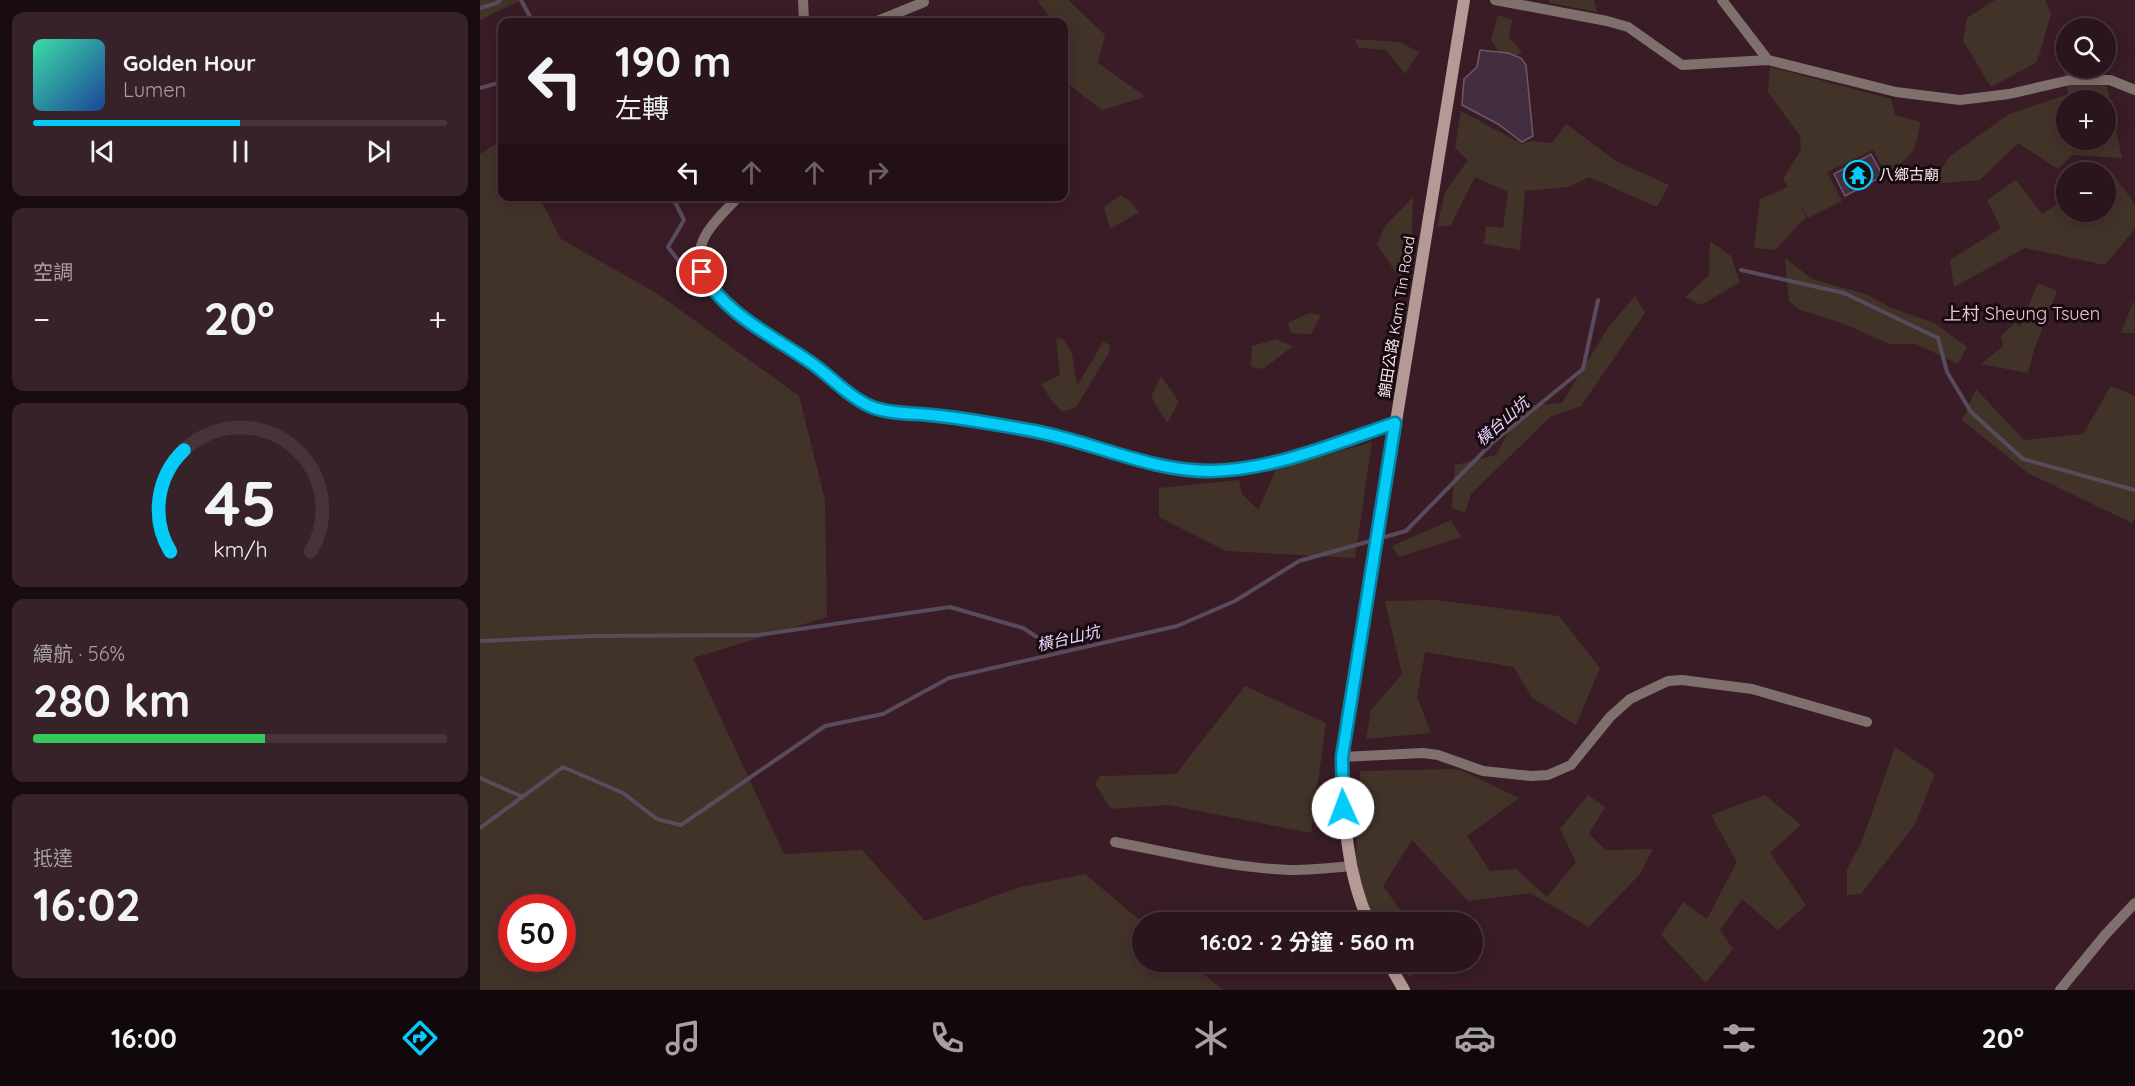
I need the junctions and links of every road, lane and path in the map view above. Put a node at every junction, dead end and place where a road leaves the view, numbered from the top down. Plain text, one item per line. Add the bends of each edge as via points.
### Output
1 (803, 0) edge
2 (1464, 0) edge
3 (1495, 0) edge
4 (1722, 0) edge
5 (924, 2) dead end
6 (804, 18) edge
7 (885, 18) edge
8 (1768, 60) junction
9 (2135, 90) edge
10 (734, 201) edge
11 (1395, 423) junction
12 (1867, 722) dead end
13 (1342, 757) junction
14 (1115, 842) dead end
15 (1351, 866) junction
16 (2135, 903) edge
17 (1365, 912) edge
18 (1394, 972) edge
19 (1404, 990) edge
20 (2060, 990) edge

1 - 6 street
2 - 11 main road, 錦田公路 Kam Tin Road
3 - 8 street via 1628,27 1682,65
4 - 8 street
5 - 7 street
8 - 9 street via 1896,92 1960,100 2070,80 2110,80
10 - 11 street via 701,244 700,264 707,281 748,321 869,406 1035,431 1140,462 1210,471 1266,464
11 - 13 main road, 錦田公路 Kam Tin Road
12 - 13 street via 1752,689 1682,680 1668,681 1630,699 1571,765 1548,775 1491,772 1423,753
13 - 15 main road, 錦田公路 Kam Tin Road via 1343,808
14 - 15 street via 1266,868
15 - 17 main road, 錦田公路 Kam Tin Road
16 - 20 street
18 - 19 main road

